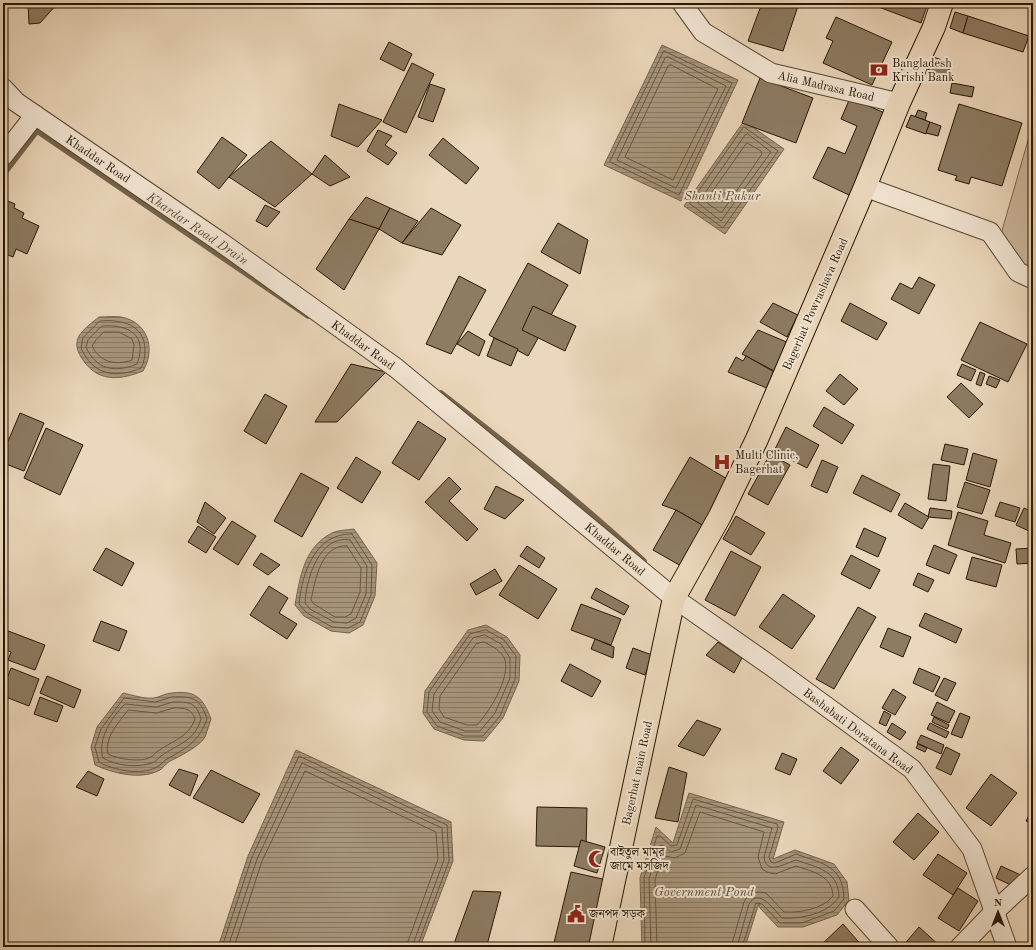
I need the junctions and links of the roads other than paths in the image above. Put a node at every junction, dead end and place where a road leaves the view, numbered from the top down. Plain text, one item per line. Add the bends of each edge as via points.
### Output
1 (682, 3) edge
2 (942, 3) edge
3 (3, 88) edge
4 (899, 103) junction
5 (35, 115) junction
6 (3, 156) edge
7 (865, 187) junction
8 (1033, 279) edge
9 (674, 598) junction
10 (1033, 876) edge
11 (855, 909) dead end
12 (994, 912) junction
13 (1004, 939) edge
14 (600, 947) edge
15 (889, 947) edge
16 (960, 947) edge

1 - 4 street, Alia Madrasa Road via 703,32 771,73
2 - 4 main road, Bagerhat Powrashava Road via 934,27
3 - 5 street, Khaddar Road via 16,102
4 - 7 main road, Bagerhat Powrashava Road
5 - 6 street
5 - 9 street, Khaddar Road via 222,243 396,368
7 - 8 street via 990,232 1018,272
7 - 9 main road, Bagerhat Powrashava Road via 758,439 720,516
9 - 12 street, Bashabati Doratana Road via 912,770 972,849
9 - 14 main road, Bagerhat main Road
10 - 12 street
11 - 15 street
12 - 13 street, Bashabati Doratana Road
12 - 16 street

